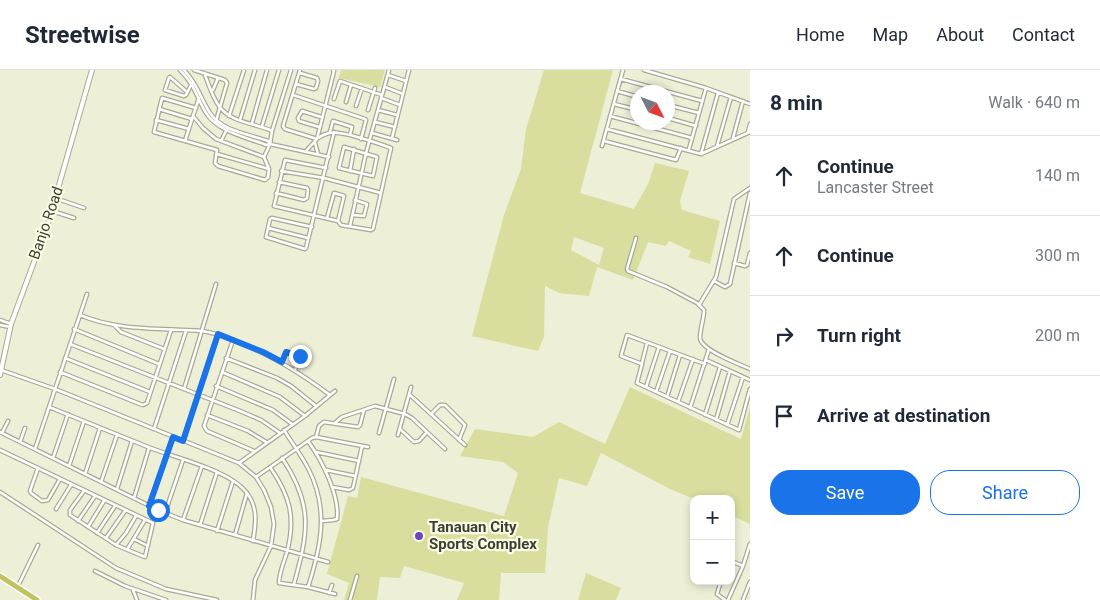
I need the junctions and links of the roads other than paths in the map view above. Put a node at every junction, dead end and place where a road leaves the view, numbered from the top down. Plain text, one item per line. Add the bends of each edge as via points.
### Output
1 (92, 70) edge
2 (181, 70) edge
3 (194, 70) edge
4 (244, 70) edge
5 (255, 70) edge
6 (268, 70) edge
7 (279, 70) edge
8 (291, 70) edge
9 (333, 70) edge
10 (389, 70) edge
11 (409, 70) edge
12 (623, 70) edge
13 (644, 70) edge
14 (300, 72) edge
15 (204, 73) junction
16 (388, 76) junction
17 (218, 78) junction
18 (621, 79) junction
19 (192, 81) junction
20 (406, 82) junction
21 (296, 84) junction
22 (351, 85) junction
23 (384, 87) junction
24 (362, 88) junction
25 (375, 88) dead end
26 (706, 88) junction
27 (617, 91) junction
28 (187, 92) junction
29 (213, 92) junction
30 (373, 92) junction
31 (718, 93) junction
32 (200, 94) junction
33 (403, 94) junction
34 (293, 95) junction
35 (630, 95) edge
36 (382, 97) junction
37 (730, 97) junction
38 (199, 98) junction
39 (334, 99) dead end
40 (702, 101) junction
41 (743, 101) junction
42 (346, 102) dead end
43 (614, 104) junction
44 (750, 104) edge
45 (325, 105) junction
46 (400, 105) junction
47 (356, 106) dead end
48 (220, 107) junction
49 (675, 107) edge
50 (196, 108) junction
51 (630, 108) edge
52 (159, 109) junction
53 (368, 110) dead end
54 (378, 110) junction
55 (699, 113) junction
56 (229, 116) junction
57 (398, 116) junction
58 (610, 116) junction
59 (193, 117) junction
60 (322, 117) junction
61 (156, 120) junction
62 (240, 120) junction
63 (675, 120) edge
64 (215, 121) junction
65 (375, 122) junction
66 (252, 124) junction
67 (750, 124) edge
68 (262, 126) junction
69 (696, 126) junction
70 (394, 127) junction
71 (319, 128) junction
72 (189, 129) junction
73 (227, 129) junction
74 (607, 129) junction
75 (272, 131) junction
76 (330, 132) junction
77 (334, 132) junction
78 (749, 132) edge
79 (372, 133) junction
80 (350, 135) junction
81 (361, 138) junction
82 (392, 138) junction
83 (692, 138) junction
84 (317, 140) junction
85 (397, 140) dead end
86 (604, 140) junction
87 (733, 140) junction
88 (185, 141) junction
89 (221, 141) junction
90 (370, 141) junction
91 (270, 144) junction
92 (602, 146) dead end
93 (718, 146) junction
94 (681, 148) junction
95 (354, 149) junction
96 (689, 150) junction
97 (306, 151) junction
98 (366, 153) junction
99 (217, 154) junction
100 (318, 154) junction
101 (701, 154) junction
102 (264, 157) junction
103 (329, 157) junction
104 (326, 168) junction
105 (269, 169) junction
106 (281, 171) junction
107 (350, 171) junction
108 (361, 174) junction
109 (324, 178) junction
110 (279, 182) junction
111 (358, 187) junction
112 (750, 188) edge
113 (381, 192) junction
114 (276, 193) junction
115 (750, 193) edge
116 (55, 198) junction
117 (356, 200) junction
118 (84, 208) dead end
119 (51, 211) junction
120 (352, 214) junction
121 (314, 215) junction
122 (74, 218) dead end
123 (327, 218) junction
124 (338, 221) junction
125 (350, 226) junction
126 (312, 227) junction
127 (268, 228) junction
128 (309, 238) junction
129 (636, 238) dead end
130 (750, 253) edge
131 (734, 263) junction
132 (714, 281) junction
133 (216, 284) dead end
134 (87, 294) dead end
135 (699, 305) junction
136 (80, 315) junction
137 (0, 320) edge
138 (0, 324) edge
139 (114, 324) junction
140 (10, 325) junction
141 (74, 329) junction
142 (171, 330) junction
143 (186, 331) junction
144 (202, 331) junction
145 (218, 334) junction
146 (233, 340) junction
147 (647, 343) junction
148 (70, 344) junction
149 (659, 347) junction
150 (164, 349) junction
151 (709, 349) junction
152 (670, 351) junction
153 (680, 355) junction
154 (65, 358) junction
155 (226, 358) junction
156 (1, 359) edge
157 (693, 359) junction
158 (282, 362) junction
159 (706, 362) junction
160 (159, 364) junction
161 (642, 364) junction
162 (720, 367) junction
163 (750, 368) edge
164 (295, 370) junction
165 (730, 371) junction
166 (60, 372) junction
167 (222, 372) junction
168 (0, 373) edge
169 (154, 377) junction
170 (743, 377) junction
171 (394, 379) dead end
172 (750, 380) edge
173 (168, 382) junction
174 (216, 386) junction
175 (411, 387) dead end
176 (646, 387) junction
177 (55, 389) junction
178 (184, 389) junction
179 (750, 389) edge
180 (335, 391) dead end
181 (150, 392) junction
182 (656, 392) junction
183 (198, 395) junction
184 (330, 395) junction
185 (410, 395) junction
186 (667, 397) junction
187 (212, 401) junction
188 (678, 402) junction
189 (316, 406) junction
190 (49, 407) junction
191 (690, 408) junction
192 (364, 409) junction
193 (386, 409) junction
194 (68, 414) junction
195 (405, 414) junction
196 (431, 414) junction
197 (207, 415) junction
198 (705, 415) junction
199 (305, 416) junction
200 (84, 420) junction
201 (716, 420) junction
202 (8, 421) dead end
203 (336, 423) junction
204 (292, 424) junction
205 (727, 425) junction
206 (100, 427) junction
207 (25, 428) dead end
208 (154, 429) junction
209 (284, 430) junction
210 (400, 430) junction
211 (427, 432) junction
212 (1, 433) edge
213 (280, 433) junction
214 (379, 433) dead end
215 (117, 435) junction
216 (398, 435) dead end
217 (173, 437) junction
218 (316, 437) junction
219 (459, 440) junction
220 (132, 441) junction
221 (183, 441) junction
222 (308, 441) junction
223 (20, 442) junction
224 (266, 442) junction
225 (465, 445) dead end
226 (362, 446) junction
227 (368, 447) dead end
228 (149, 448) junction
229 (36, 449) junction
230 (296, 449) junction
231 (445, 449) dead end
232 (0, 450) edge
233 (254, 451) junction
234 (316, 452) junction
235 (167, 454) junction
236 (52, 458) junction
237 (282, 458) junction
238 (183, 460) junction
239 (359, 461) junction
240 (239, 462) junction
241 (68, 466) junction
242 (202, 466) junction
243 (270, 467) junction
244 (38, 468) junction
245 (326, 470) junction
246 (217, 472) junction
247 (85, 474) junction
248 (355, 476) junction
249 (256, 477) junction
250 (60, 479) junction
251 (233, 480) junction
252 (101, 482) junction
253 (71, 485) junction
254 (332, 487) junction
255 (117, 489) junction
256 (84, 491) junction
257 (0, 492) edge
258 (247, 493) junction
259 (94, 496) junction
260 (134, 498) junction
261 (104, 500) junction
262 (116, 506) junction
263 (149, 506) junction
264 (56, 509) dead end
265 (125, 511) junction
266 (165, 513) junction
267 (136, 516) junction
268 (78, 520) junction
269 (145, 520) junction
270 (183, 520) junction
271 (322, 521) junction
272 (200, 526) junction
273 (88, 527) junction
274 (217, 531) junction
275 (97, 533) junction
276 (234, 536) junction
277 (106, 538) junction
278 (134, 538) junction
279 (253, 540) junction
280 (750, 544) edge
281 (38, 545) dead end
282 (116, 545) junction
283 (148, 546) junction
284 (271, 546) junction
285 (128, 548) junction
286 (287, 551) junction
287 (302, 555) junction
288 (317, 559) junction
289 (328, 562) dead end
290 (735, 563) edge
291 (743, 566) junction
292 (95, 571) dead end
293 (0, 576) edge
294 (357, 576) dead end
295 (750, 583) edge
296 (294, 584) junction
297 (332, 585) dead end
298 (720, 585) edge
299 (17, 587) junction
300 (308, 587) junction
301 (132, 589) junction
302 (329, 593) junction
303 (335, 594) dead end
304 (37, 600) edge
305 (137, 600) edge
306 (166, 600) edge
307 (217, 600) edge
308 (253, 600) edge
309 (350, 600) edge
310 (727, 600) edge
311 (742, 600) edge

1 - 116 street, Banjo Road
2 - 19 street
3 - 15 street
4 - 56 street
5 - 62 street
6 - 66 street
7 - 68 street
8 - 75 street
9 - 45 street
10 - 16 street
11 - 20 street
12 - 18 street
13 - 26 street
14 - 21 street
14 - 21 street via 317,78 316,88
15 - 17 street
15 - 29 street
16 - 20 street
16 - 23 street
17 - 29 street
17 - 48 street via 227,83
18 - 27 street
18 - 40 street
19 - 28 street
19 - 32 street
19 - 38 street
20 - 33 street
21 - 34 street
22 - 24 street
22 - 39 street via 340,81
22 - 42 street
23 - 33 street
23 - 36 street
24 - 30 street
24 - 47 street
25 - 30 street
26 - 31 street
26 - 40 street
27 - 35 street
27 - 43 street
28 - 28 street via 185,96 166,91 168,78
29 - 48 street
30 - 36 street
30 - 53 street
31 - 37 street
31 - 101 street
32 - 38 street
32 - 64 street
33 - 46 street
34 - 45 street
34 - 84 street via 284,128
36 - 46 street
36 - 54 street
37 - 41 street
37 - 93 street
38 - 50 street
38 - 64 street via 206,114
40 - 55 street
41 - 44 street
41 - 87 street
43 - 51 street
43 - 58 street
45 - 60 street
45 - 81 street via 366,119
46 - 57 street
48 - 56 street
48 - 64 street
49 - 55 street
50 - 52 street via 162,98
50 - 59 street
52 - 59 street
52 - 61 street
54 - 57 street
54 - 65 street
55 - 69 street
56 - 62 street
57 - 70 street
58 - 74 street
58 - 83 street
59 - 72 street
59 - 89 street
60 - 71 street
60 - 71 street via 302,111 298,118
61 - 72 street
61 - 88 street via 154,132
62 - 66 street
63 - 69 street
64 - 73 street
65 - 70 street
65 - 79 street
66 - 68 street
67 - 78 street
68 - 75 street
69 - 83 street
70 - 82 street
71 - 84 street
72 - 88 street
73 - 89 street
73 - 91 street
74 - 86 street
74 - 94 street
75 - 91 street
76 - 77 street
76 - 80 street via 333,121 352,127
76 - 84 street
77 - 80 street
77 - 103 street
78 - 87 street
79 - 82 street
79 - 90 street
80 - 81 street
81 - 90 street
82 - 85 street
83 - 96 street
84 - 97 street
84 - 100 street
86 - 92 street
86 - 94 street via 676,160
87 - 93 street
88 - 99 street via 217,150
89 - 102 street
90 - 98 street
90 - 113 street via 391,148
91 - 97 street
91 - 102 street
93 - 101 street
94 - 96 street
95 - 98 street
95 - 107 street
95 - 107 street via 344,147 338,167
96 - 101 street
97 - 100 street
98 - 108 street
98 - 108 street via 377,157 372,176
99 - 105 street
99 - 105 street via 215,163 218,166 265,180
100 - 103 street
102 - 105 street
103 - 104 street
104 - 106 street via 287,159
104 - 109 street
106 - 109 street
106 - 110 street
107 - 108 street
108 - 111 street
109 - 111 street
109 - 121 street
110 - 114 street
110 - 114 street via 307,188 307,198
111 - 113 street
111 - 117 street
112 - 132 street via 734,199
113 - 125 street via 373,229
114 - 121 street via 275,206
115 - 131 street
116 - 118 street
116 - 119 street, Banjo Road
117 - 120 street
117 - 120 street via 366,203 366,210 364,216
119 - 122 street
119 - 140 street, Banjo Road
120 - 125 street
121 - 123 street
121 - 126 street
123 - 124 street
123 - 124 street via 334,193 344,196
124 - 125 street
126 - 127 street via 272,218
126 - 128 street
127 - 128 street
127 - 128 street via 268,239 305,249
129 - 135 street via 628,271
130 - 131 street via 746,266
131 - 132 street via 730,284 725,287
132 - 135 street
133 - 144 street
134 - 136 street
135 - 151 street via 704,310 700,338
136 - 139 street
136 - 141 street
137 - 140 street
138 - 140 street
139 - 142 street
139 - 150 street via 121,332
140 - 156 street, Banjo Road
141 - 148 street
141 - 160 street
142 - 143 street
142 - 150 street
143 - 144 street
143 - 173 street
144 - 145 street
144 - 178 street
145 - 146 street
145 - 183 street
146 - 155 street
146 - 158 street
147 - 149 street
147 - 161 street
147 - 161 street via 627,335 621,356
148 - 154 street
148 - 169 street
149 - 152 street
149 - 176 street
150 - 160 street
151 - 159 street
151 - 163 street
152 - 153 street
152 - 182 street
153 - 157 street
153 - 186 street
154 - 166 street
154 - 181 street
155 - 167 street
155 - 189 street via 277,378
156 - 168 street, Banjo Road
157 - 159 street
157 - 188 street
158 - 164 street
158 - 164 street via 286,352 300,356
159 - 162 street
159 - 191 street
160 - 169 street
161 - 176 street via 637,383
162 - 165 street
162 - 198 street
164 - 184 street
165 - 170 street
165 - 201 street
166 - 177 street
166 - 181 street via 144,405
167 - 174 street
167 - 199 street via 280,397
168 - 177 street
169 - 173 street
169 - 181 street
170 - 172 street
170 - 205 street
171 - 193 street
173 - 178 street
173 - 208 street
174 - 187 street
174 - 204 street via 273,410
175 - 185 street
176 - 182 street
177 - 190 street
177 - 208 street
178 - 183 street
179 - 205 street via 738,430
180 - 184 street
182 - 186 street
183 - 187 street
183 - 221 street
184 - 189 street
185 - 195 street
185 - 196 street
186 - 188 street
187 - 197 street
187 - 213 street via 261,420
188 - 191 street
189 - 199 street
190 - 194 street
190 - 229 street
191 - 198 street
192 - 193 street via 375,406
192 - 203 street via 342,417
192 - 203 street via 358,427
193 - 195 street
193 - 214 street
194 - 200 street
194 - 236 street
195 - 210 street
195 - 211 street
196 - 219 street
196 - 219 street via 440,405 445,405 465,425
197 - 224 street via 248,431
197 - 233 street via 204,426 207,431
198 - 201 street
199 - 204 street
200 - 206 street
200 - 241 street
201 - 205 street
202 - 212 street
203 - 218 street via 321,423
204 - 209 street
206 - 215 street
206 - 247 street
207 - 223 street
208 - 217 street
209 - 213 street
209 - 230 street
210 - 211 street via 416,442
210 - 216 street
211 - 231 street
212 - 223 street
213 - 224 street
215 - 220 street
215 - 252 street
217 - 221 street
217 - 235 street
218 - 222 street
218 - 226 street
219 - 225 street
220 - 228 street
220 - 255 street
221 - 240 street
222 - 230 street
222 - 234 street
223 - 229 street
224 - 233 street
226 - 227 street
226 - 239 street
228 - 235 street
228 - 260 street
229 - 236 street
230 - 237 street
230 - 271 street via 310,471
232 - 244 street
233 - 240 street
234 - 239 street
234 - 245 street
235 - 238 street
235 - 263 street
236 - 241 street
237 - 243 street
237 - 287 street via 294,476 303,500 306,523
238 - 242 street
238 - 266 street
239 - 248 street
240 - 249 street
241 - 247 street
242 - 246 street
242 - 270 street
243 - 249 street
243 - 286 street via 290,504 292,523
244 - 250 street
244 - 250 street via 30,491 42,501 48,500
245 - 248 street
245 - 254 street
246 - 251 street
246 - 272 street
247 - 252 street
248 - 254 street via 351,489
249 - 284 street via 271,507 274,524
250 - 253 street
251 - 258 street
251 - 274 street
252 - 255 street
253 - 256 street
253 - 264 street
254 - 271 street via 336,518
255 - 260 street
256 - 259 street
256 - 268 street via 70,510 70,515
257 - 307 street via 116,568 166,589
258 - 276 street
258 - 279 street via 256,514
259 - 261 street
259 - 268 street
260 - 263 street
261 - 262 street
261 - 273 street
262 - 265 street
262 - 275 street
263 - 266 street
265 - 267 street
265 - 277 street
266 - 270 street
267 - 269 street
267 - 282 street
268 - 273 street
269 - 278 street
269 - 283 street via 153,523
270 - 272 street
271 - 288 street
272 - 274 street
273 - 275 street
274 - 276 street
275 - 277 street
276 - 279 street
277 - 282 street
278 - 283 street
278 - 285 street
279 - 284 street
280 - 291 street
281 - 299 street
282 - 285 street
283 - 285 street via 145,557
284 - 286 street
284 - 308 street via 255,580
286 - 287 street
286 - 296 street via 279,583
287 - 288 street
287 - 296 street
288 - 289 street
288 - 300 street
290 - 291 street
291 - 310 street
292 - 301 street
293 - 299 highway
294 - 309 street
295 - 311 street
296 - 300 street
297 - 302 street
298 - 310 street via 717,594
299 - 304 highway
300 - 302 street
301 - 305 street
301 - 306 street
302 - 303 street

